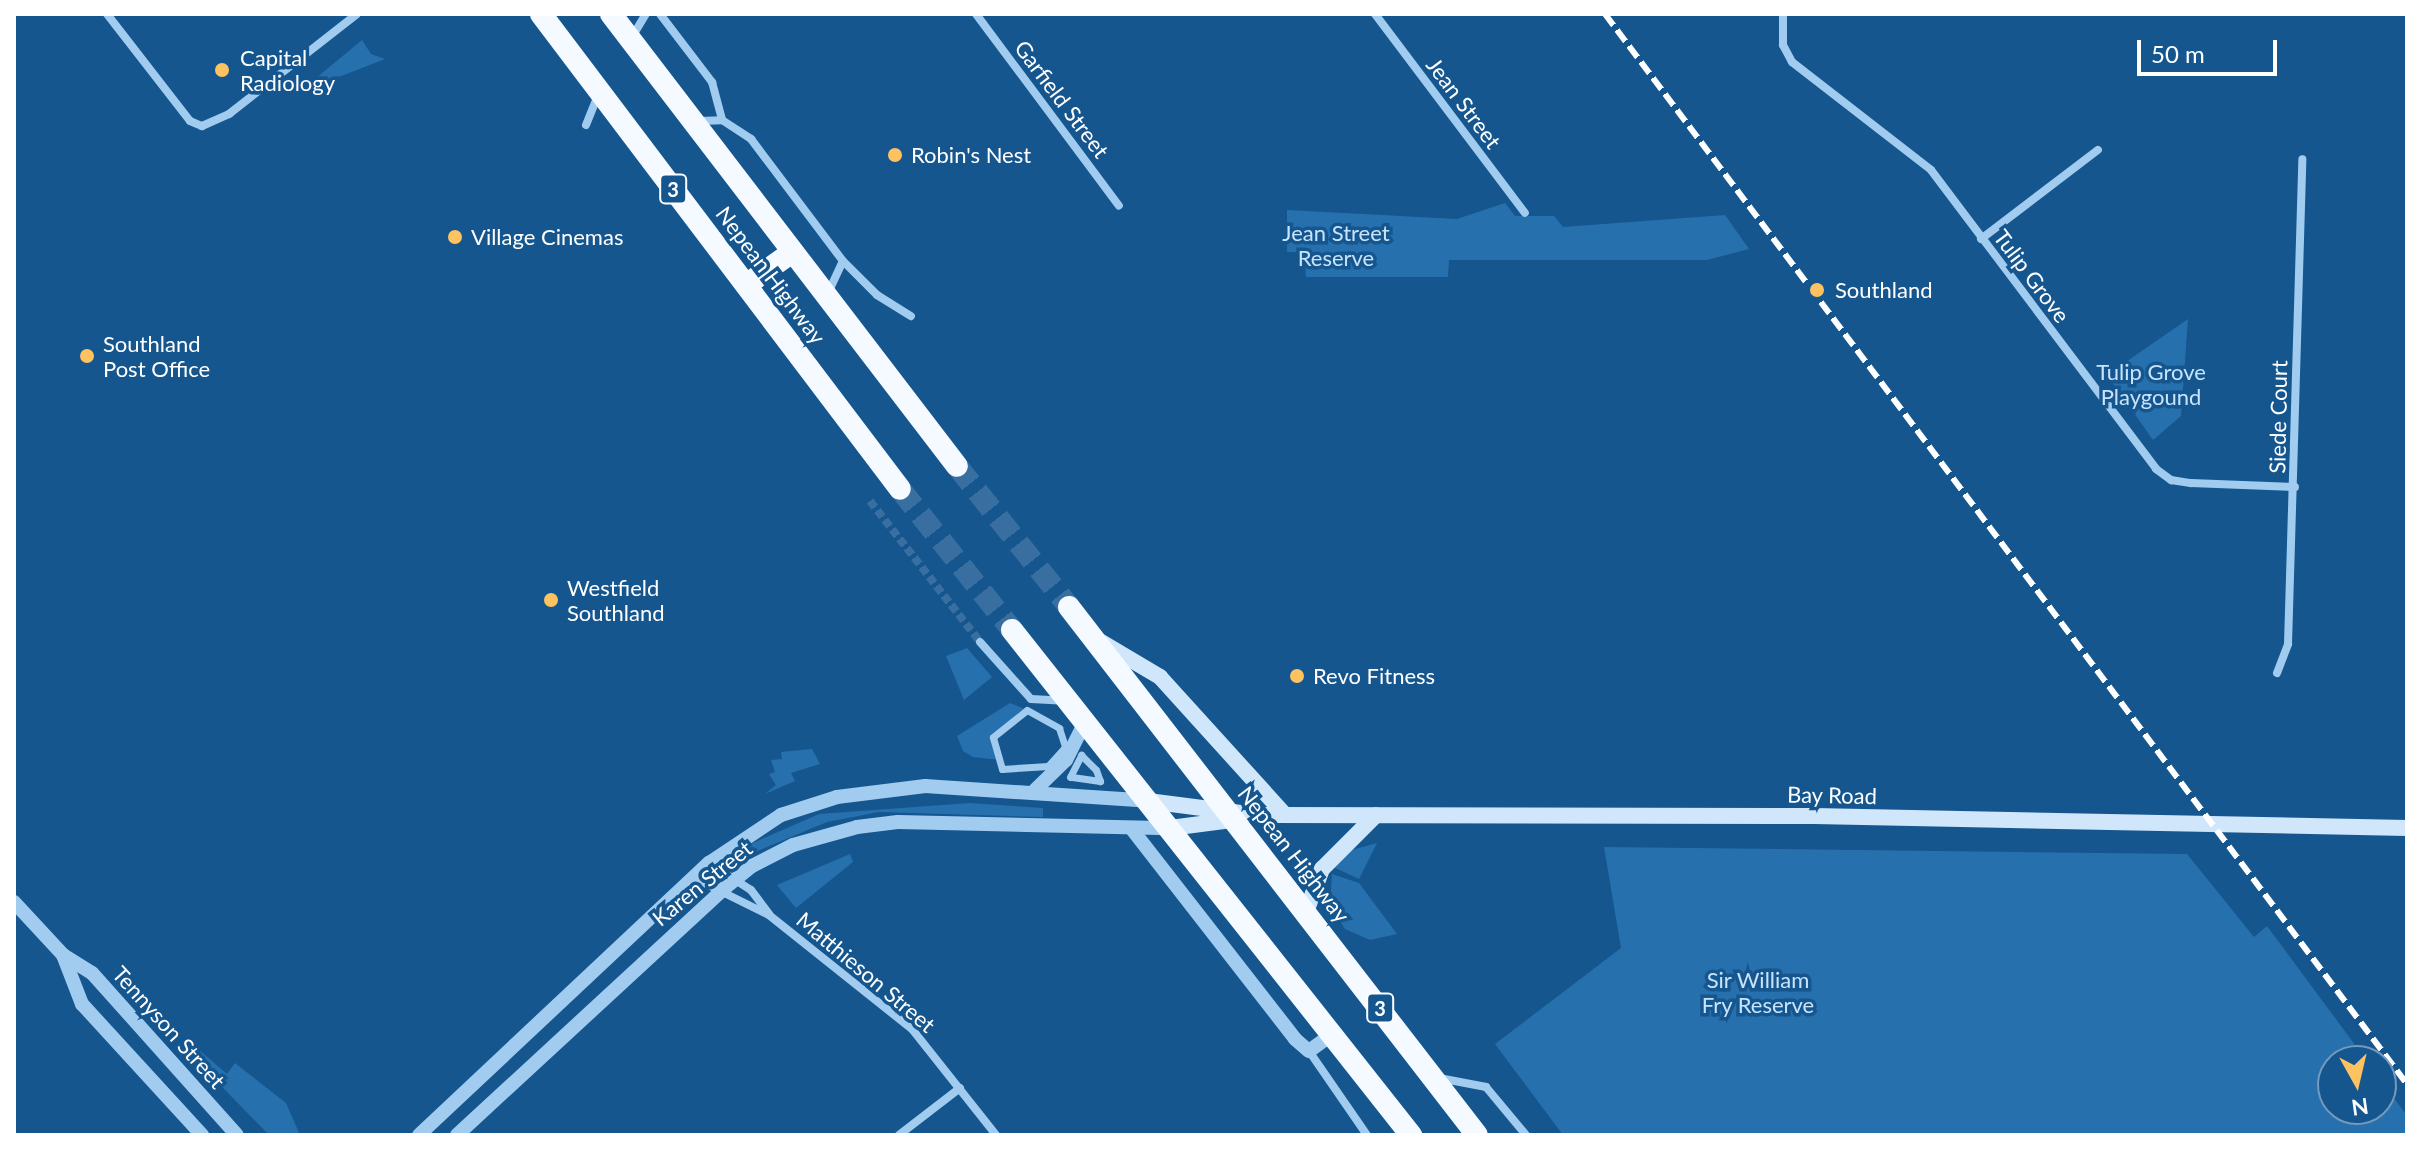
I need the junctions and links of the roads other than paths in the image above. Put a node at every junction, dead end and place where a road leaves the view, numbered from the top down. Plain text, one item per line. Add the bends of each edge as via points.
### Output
1 (107, 14) edge
2 (357, 14) edge
3 (541, 14) edge
4 (611, 14) edge
5 (646, 14) edge
6 (660, 14) edge
7 (976, 14) edge
8 (1375, 14) edge
9 (1783, 14) edge
10 (630, 40) junction
11 (600, 92) junction
12 (722, 120) junction
13 (693, 121) junction
14 (586, 125) dead end
15 (2098, 150) dead end
16 (2302, 159) dead end
17 (1119, 206) dead end
18 (1525, 213) dead end
19 (1981, 239) junction
20 (791, 253) junction
21 (843, 261) junction
22 (746, 285) junction
23 (826, 298) junction
24 (911, 316) dead end
25 (957, 466) tunnel mouth
26 (2295, 487) junction
27 (900, 489) tunnel mouth
28 (1069, 607) tunnel mouth
29 (1012, 630) tunnel mouth
30 (1094, 637) junction
31 (980, 642) tunnel mouth
32 (2277, 673) dead end
33 (1069, 700) junction
34 (1027, 710) joint
35 (1085, 722) junction
36 (1100, 781) joint
37 (1035, 790) junction
38 (1148, 801) junction
39 (1239, 814) junction
40 (1285, 815) junction
41 (1376, 815) junction
42 (1131, 828) junction
43 (1170, 828) junction
44 (2407, 828) edge
45 (709, 863) junction
46 (694, 878) junction
47 (735, 879) junction
48 (721, 891) junction
49 (15, 905) edge
50 (1306, 912) junction
51 (769, 915) junction
52 (63, 955) junction
53 (1330, 1036) junction
54 (1309, 1051) junction
55 (1433, 1078) junction
56 (960, 1088) junction
57 (202, 1135) edge
58 (237, 1135) edge
59 (419, 1135) edge
60 (457, 1135) edge
61 (899, 1135) edge
62 (996, 1135) edge
63 (1367, 1135) edge
64 (1411, 1135) edge
65 (1477, 1135) edge
66 (1526, 1135) edge

1 - 2 street via 190,121 202,126 229,114
3 - 11 highway, Nepean Highway / 3
4 - 10 highway, Nepean Highway
5 - 10 street
6 - 12 street via 712,82
7 - 17 street, Garfield Street
8 - 18 street, Jean Street
9 - 19 street, Tulip Grove via 1783,45 1792,62 1931,170
10 - 13 highway, Nepean Highway
11 - 14 street
11 - 22 highway, Nepean Highway / 3
12 - 13 street
12 - 21 street via 751,139
13 - 20 highway, Nepean Highway
15 - 19 street
16 - 26 street, Siede Court
19 - 26 street, Tulip Grove via 2156,469 2171,480 2191,483
20 - 22 highway
20 - 23 highway, Nepean Highway
21 - 23 street, Nepean Highway
21 - 24 street via 877,295
22 - 27 highway, Nepean Highway / 3
23 - 25 highway, Nepean Highway
26 - 32 street, Siede Court via 2288,644
28 - 30 highway, Nepean Highway / 3
29 - 33 highway
30 - 39 highway, Nepean Highway / 3
30 - 40 main road via 1160,677
31 - 33 street via 1031,699 1049,704
33 - 35 highway
34 - 34 street via 1059,728 1065,747 1048,766 1002,769 993,737
35 - 37 street via 1066,760
35 - 38 highway
36 - 36 street via 1070,777 1081,755 1096,770
37 - 38 street, Karen Street
37 - 45 street, Karen Street via 925,786 816,802 765,823
38 - 39 main road, Bay Road
38 - 43 highway
39 - 40 main road, Bay Road
39 - 43 main road, Karen Street
39 - 50 highway, Nepean Highway / 3
40 - 41 main road, Bay Road
41 - 44 main road, Bay Road via 1814,816
41 - 50 main road via 1322,869
42 - 43 street, Karen Street
42 - 47 street, Karen Street via 871,825 793,845
42 - 54 street via 1244,978
43 - 53 highway
45 - 46 street, Karen Street
45 - 47 street, Matthieson Street
46 - 48 street, Matthieson Street
46 - 59 street, Karen Street
47 - 48 street, Karen Street
47 - 51 street, Matthieson Street via 762,901
48 - 51 street, Matthieson Street
48 - 60 street, Karen Street
49 - 52 street, Tennyson Street
50 - 55 highway, Nepean Highway / 3
51 - 56 street, Matthieson Street via 912,1029
52 - 57 street, Tennyson Street via 82,1004
52 - 58 street, Tennyson Street via 92,973
53 - 54 street
53 - 64 highway
54 - 63 street
55 - 65 highway, Nepean Highway / 3
55 - 66 street via 1486,1087
56 - 61 street
56 - 62 street, Matthieson Street

